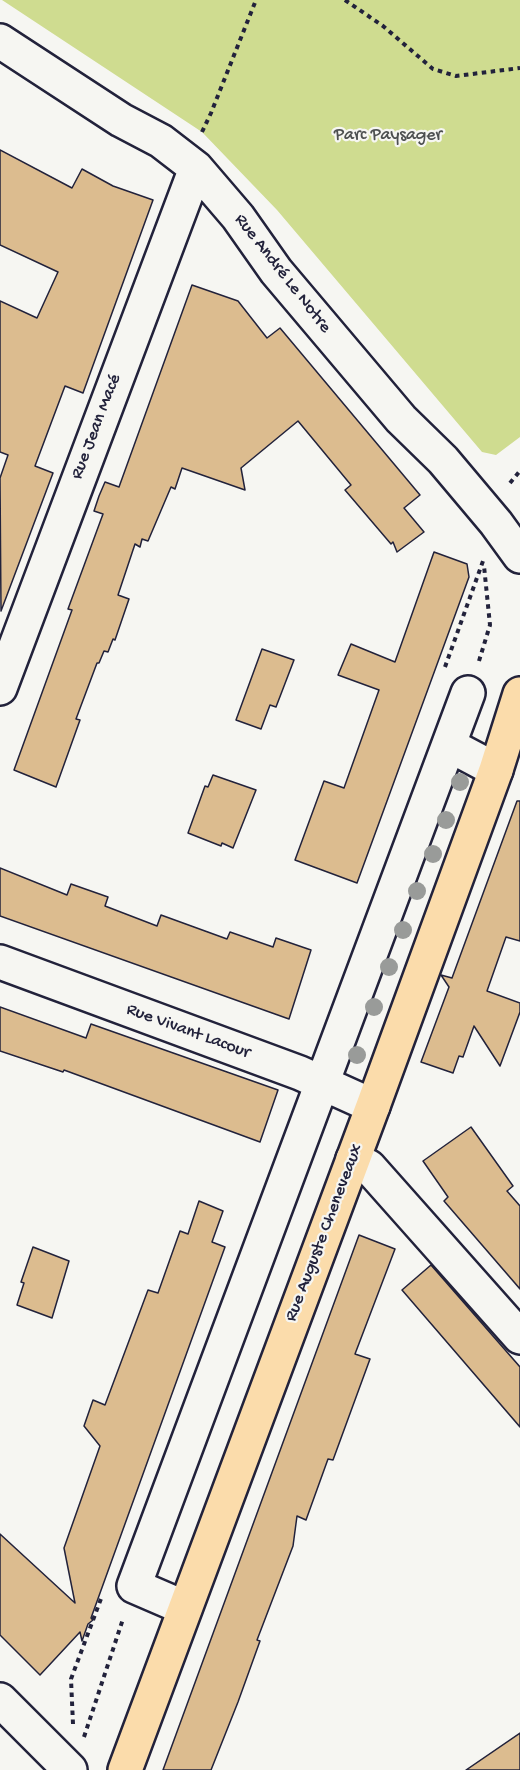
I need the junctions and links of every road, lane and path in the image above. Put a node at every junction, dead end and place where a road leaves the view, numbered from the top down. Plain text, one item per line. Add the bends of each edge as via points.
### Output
1 (256, 0) edge
2 (345, 0) edge
3 (0, 41) edge
4 (520, 68) edge
5 (202, 132) dead end
6 (196, 168) junction
7 (520, 471) edge
8 (510, 483) dead end
9 (520, 556) edge
10 (484, 559) dead end
11 (8, 640) edge
12 (0, 688) edge
13 (468, 693) joint
14 (520, 694) edge
15 (449, 745) junction
16 (496, 770) junction
17 (0, 962) edge
18 (322, 1082) junction
19 (374, 1106) junction
20 (353, 1159) junction
21 (520, 1337) edge
22 (134, 1587) junction
23 (185, 1608) junction
24 (0, 1701) edge
25 (76, 1757) edge
26 (125, 1770) edge

1 - 5 path
2 - 4 path via 433,69 456,76
3 - 6 street, Rue André Le Notre via 121,120 161,141
6 - 9 street, Rue André Le Notre via 238,217 276,271 401,420 443,460
6 - 11 street, Rue Jean Macé
7 - 8 path
10 - 13 path via 490,625
11 - 12 street, Rue Jean Macé
13 - 15 street
14 - 16 main road, Rue Auguste Cheneveaux
15 - 16 street
15 - 18 street
16 - 19 main road, Rue Auguste Cheneveaux
17 - 18 street, Rue Vivant Lacour
18 - 19 street, Rue Vivant Lacour
18 - 22 street
19 - 20 main road, Rue Auguste Cheneveaux
20 - 21 street via 369,1167
20 - 23 main road, Rue Auguste Cheneveaux
22 - 23 street
22 - 25 path
23 - 26 main road, Rue Auguste Cheneveaux
24 - 25 street

